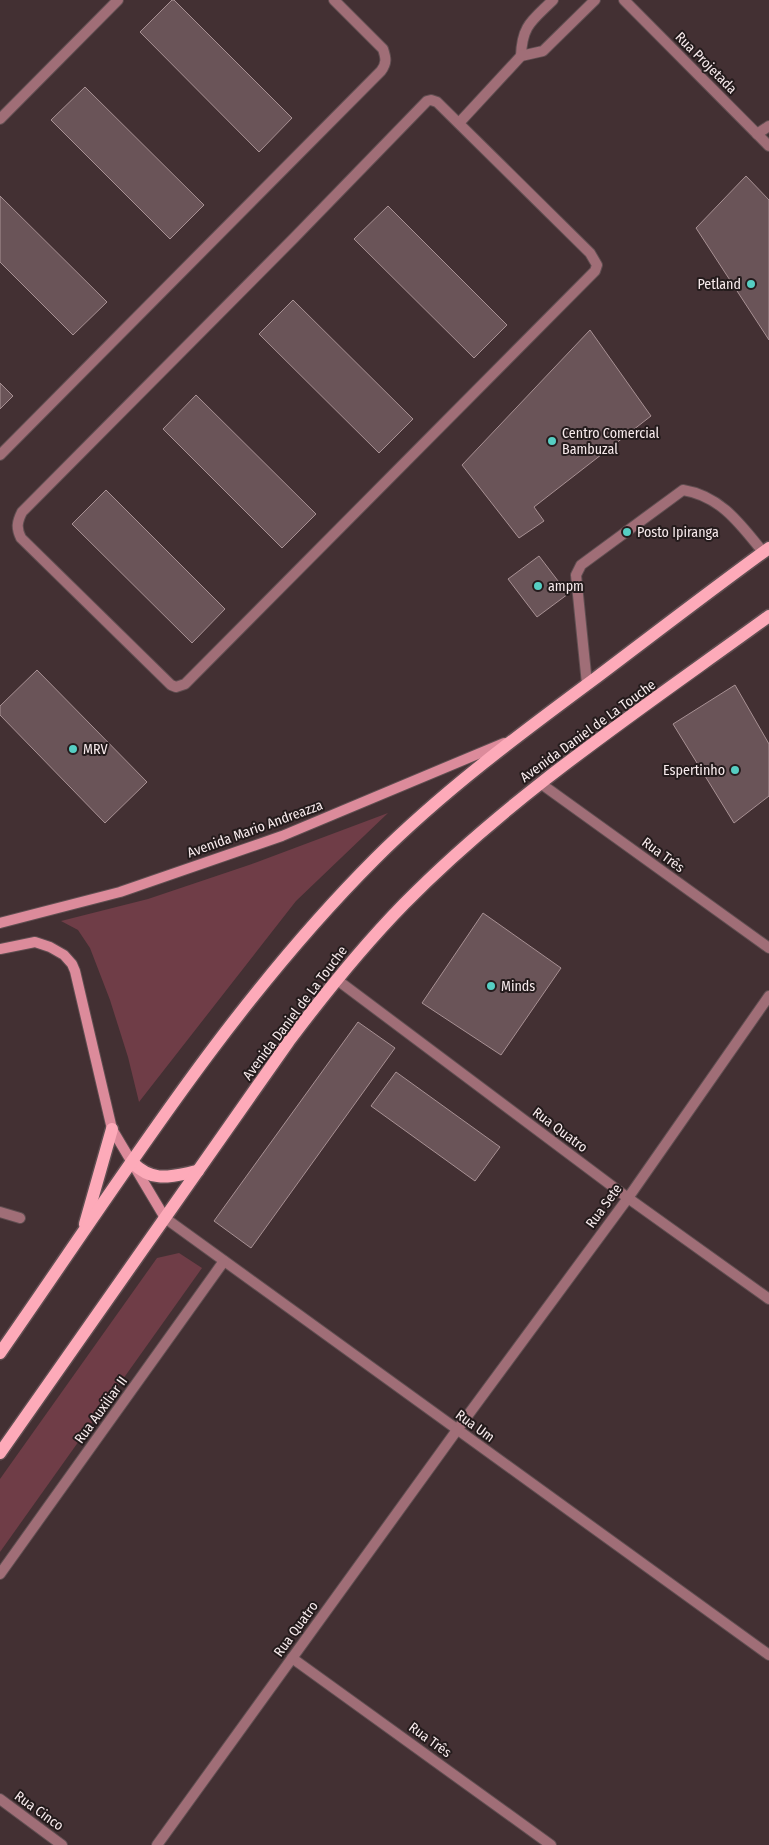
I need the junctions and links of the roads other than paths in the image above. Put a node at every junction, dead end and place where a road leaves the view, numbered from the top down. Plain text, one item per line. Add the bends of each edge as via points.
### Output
1 (118, 0) edge
2 (334, 0) edge
3 (553, 0) edge
4 (595, 0) edge
5 (624, 0) edge
6 (521, 56) junction
7 (0, 118) edge
8 (459, 123) junction
9 (769, 126) edge
10 (757, 134) junction
11 (769, 146) edge
12 (0, 455) edge
13 (766, 550) edge
14 (769, 616) edge
15 (587, 684) junction
16 (512, 740) junction
17 (540, 784) junction
18 (0, 923) edge
19 (769, 948) edge
20 (0, 949) edge
21 (336, 979) junction
22 (769, 996) edge
23 (112, 1128) junction
24 (132, 1162) junction
25 (198, 1171) junction
26 (628, 1198) junction
27 (0, 1212) edge
28 (20, 1218) dead end
29 (165, 1218) junction
30 (81, 1236) junction
31 (224, 1261) junction
32 (769, 1299) edge
33 (0, 1353) edge
34 (457, 1430) junction
35 (0, 1453) edge
36 (0, 1574) edge
37 (769, 1655) edge
38 (292, 1658) junction
39 (0, 1799) edge
40 (62, 1845) edge
41 (157, 1845) edge
42 (551, 1845) edge

1 - 7 street
2 - 12 street via 383,49 386,65 382,71
3 - 6 street via 526,27
4 - 6 street via 543,51
5 - 10 street, Rua Projetada
6 - 8 street
8 - 8 street via 590,253 597,265 596,270 185,684 171,685 21,538 17,530 22,512 427,101 437,102
9 - 10 street
10 - 11 street, Rua Projetada
13 - 15 main road
13 - 15 street via 730,512 703,495 683,490 580,565 576,575
14 - 17 main road, Avenida Daniel de La Touche
15 - 16 main road
16 - 18 main road, Avenida Mario Andreazza via 282,836 120,892
16 - 24 main road via 449,790 375,859 312,926 246,1005
17 - 19 street, Rua Três
17 - 21 main road, Avenida Daniel de La Touche via 493,822 410,899
20 - 23 main road via 40,943 64,955 72,964 83,997
21 - 25 main road, Avenida Daniel de La Touche
21 - 26 street, Rua Quatro
22 - 26 street, Rua Sete
23 - 24 main road
23 - 30 main road
24 - 25 main road via 154,1177
24 - 29 main road
24 - 30 main road
25 - 29 main road, Avenida Daniel de La Touche
26 - 32 street, Rua Quatro
26 - 34 street, Rua Sete
27 - 28 street
29 - 31 street, Rua Um
29 - 35 main road, Avenida Daniel de La Touche
30 - 33 main road
31 - 34 street, Rua Um
31 - 36 street, Rua Auxiliar II
34 - 37 street, Rua Um
34 - 38 street, Rua Quatro
38 - 41 street, Rua Quatro
38 - 42 street, Rua Três
39 - 40 street, Rua Cinco

